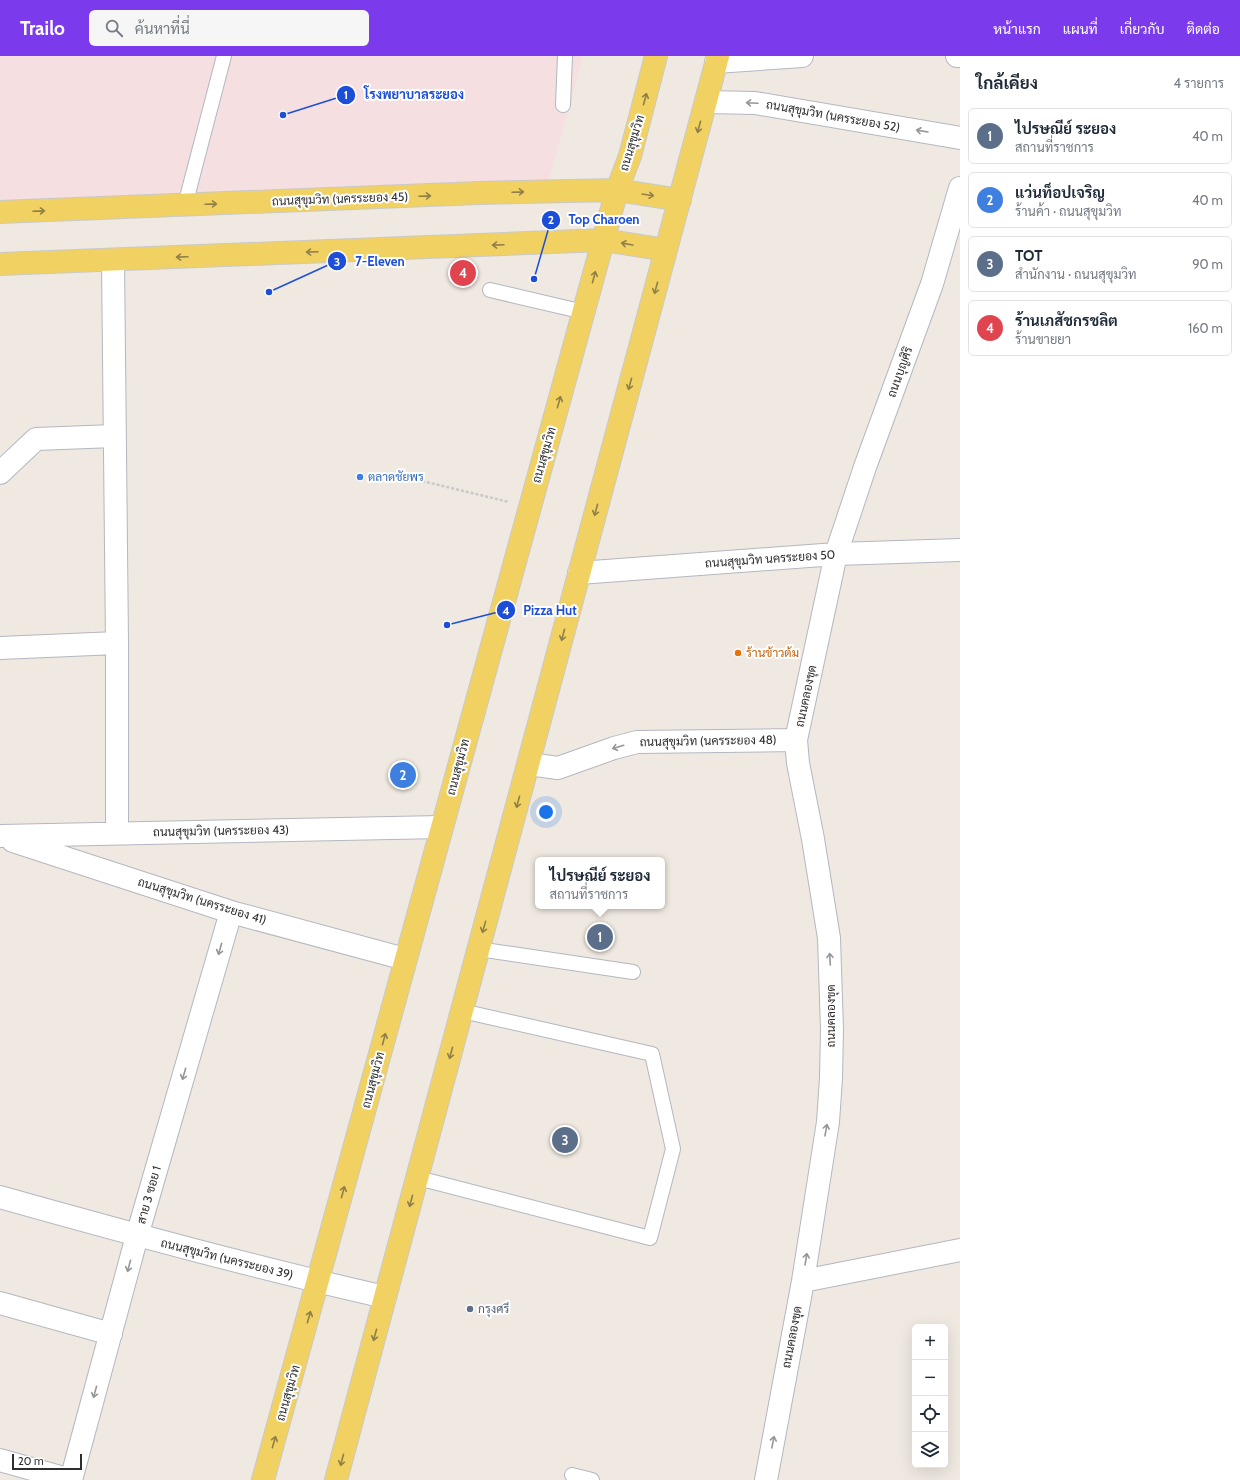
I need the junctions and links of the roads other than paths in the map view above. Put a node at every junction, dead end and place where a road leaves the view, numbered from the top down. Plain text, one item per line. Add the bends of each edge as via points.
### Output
1 (224, 56) edge
2 (565, 56) edge
3 (656, 56) edge
4 (802, 56) edge
5 (717, 59) edge
6 (706, 102) junction
7 (563, 105) dead end
8 (960, 138) edge
9 (960, 188) edge
10 (617, 190) junction
11 (680, 200) junction
12 (184, 205) junction
13 (0, 212) edge
14 (604, 240) junction
15 (666, 250) junction
16 (113, 260) junction
17 (0, 264) edge
18 (490, 290) dead end
19 (584, 312) junction
20 (114, 436) junction
21 (0, 474) edge
22 (960, 550) edge
23 (836, 554) junction
24 (580, 573) junction
25 (117, 643) junction
26 (0, 648) edge
27 (796, 740) junction
28 (529, 764) junction
29 (441, 827) junction
30 (117, 833) junction
31 (0, 836) edge
32 (231, 912) junction
33 (478, 949) junction
34 (405, 959) junction
35 (633, 972) dead end
36 (462, 1011) junction
37 (418, 1178) junction
38 (0, 1197) edge
39 (137, 1236) junction
40 (960, 1250) edge
41 (803, 1281) junction
42 (318, 1282) junction
43 (386, 1297) junction
44 (0, 1304) edge
45 (111, 1334) junction
46 (0, 1460) edge
47 (572, 1475) dead end
48 (71, 1480) edge
49 (264, 1480) edge
50 (336, 1480) edge
51 (592, 1480) edge
52 (766, 1480) edge

1 - 12 lane
2 - 7 lane
10 -> 3 main road, ถนนสุขุมวิท via 630,156
4 - 5 street
5 - 6 main road
8 -> 6 street, ถนนสุขุมวิท (นครระยอง 52) via 755,103
6 -> 11 main road
9 - 23 street, ถนนบุญศิริ via 932,284
10 -> 11 main road, ถนนสุขุมวิท (นครระยอง 45)
12 -> 10 main road, ถนนสุขุมวิท (นครระยอง 45)
10 - 14 main road, ถนนสุขุมวิท
11 - 15 main road
13 -> 12 main road, ถนนสุขุมวิท (นครระยอง 45)
15 -> 14 main road
14 -> 16 main road
19 -> 14 main road, ถนนสุขุมวิท
15 -> 24 main road
16 - 17 main road
16 - 20 street
18 - 19 lane
29 -> 19 main road, ถนนสุขุมวิท
20 - 21 street via 36,439
20 - 25 street
22 - 23 street, ถนนสุขุมวิท นครระยอง 50
23 - 24 street, ถนนสุขุมวิท นครระยอง 50
23 - 27 street, ถนนคลองขุด
24 -> 28 main road
25 - 26 street
25 - 30 street
27 -> 28 street, ถนนสุขุมวิท (นครระยอง 48) via 637,742 558,768
41 -> 27 street, ถนนคลองขุด via 828,1122 832,1030 829,938
28 -> 33 main road
29 - 30 street, ถนนสุขุมวิท (นครระยอง 43)
29 - 34 main road, ถนนสุขุมวิท
30 - 31 street, ถนนสุขุมวิท (นครระยอง 43)
31 - 32 street, ถนนสุขุมวิท (นครระยอง 41)
32 - 34 street, ถนนสุขุมวิท (นครระยอง 41)
32 -> 39 street, สาย 3 ซอย 1
33 - 35 lane
33 - 36 main road
42 -> 34 main road, ถนนสุขุมวิท
36 -> 37 main road
36 - 37 lane via 652,1054 673,1149 650,1238
37 -> 43 main road
38 - 39 street, ถนนสุขุมวิท (นครระยอง 39)
39 - 42 street, ถนนสุขุมวิท (นครระยอง 39)
39 -> 45 street, สาย 3 ซอย 1
40 - 41 street
52 -> 41 street, ถนนคลองขุด
42 - 43 street, ถนนสุขุมวิท (นครระยอง 39)
49 -> 42 main road, ถนนสุขุมวิท
43 -> 50 main road
44 - 45 street
45 -> 48 street, สาย 3 ซอย 1
46 - 48 street
47 - 51 lane

